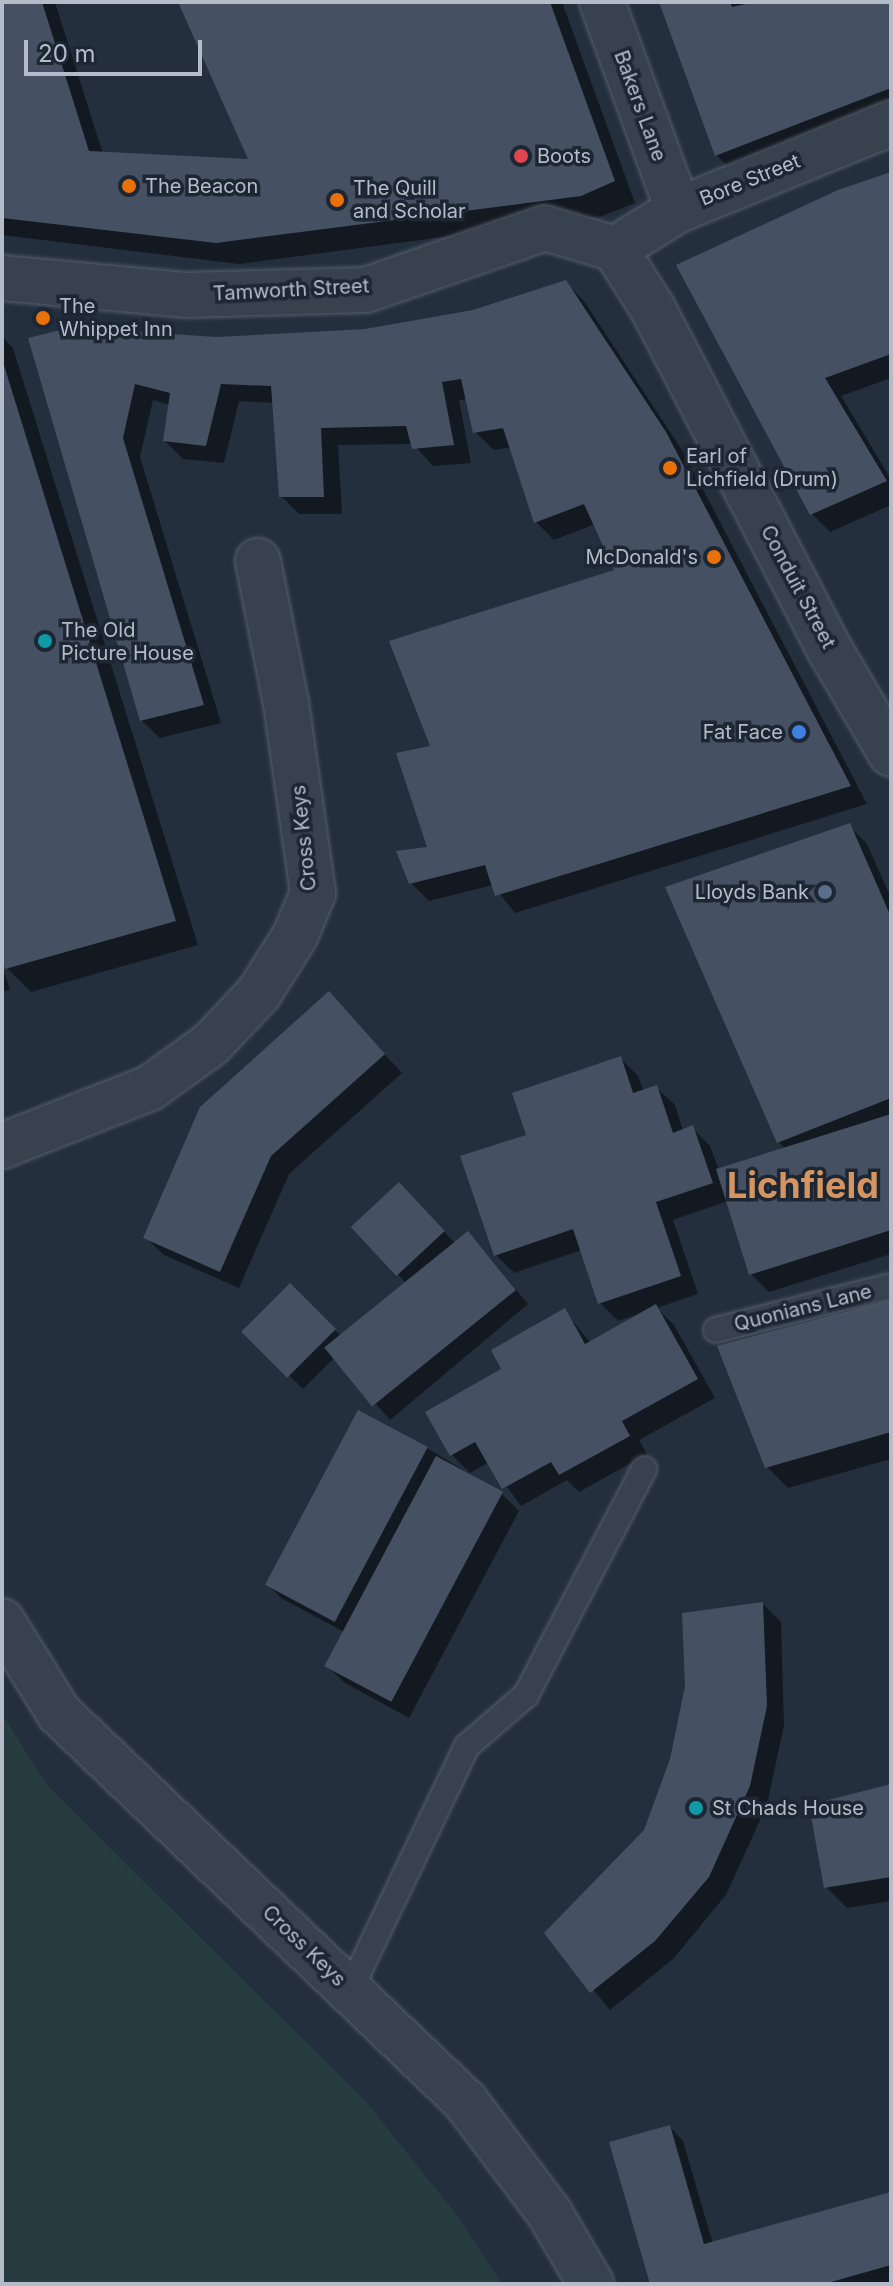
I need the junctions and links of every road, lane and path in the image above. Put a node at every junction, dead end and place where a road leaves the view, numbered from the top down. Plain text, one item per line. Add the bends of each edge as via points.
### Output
1 (602, 2) edge
2 (891, 123) edge
3 (678, 210) junction
4 (615, 249) junction
5 (2, 278) edge
6 (258, 561) dead end
7 (891, 754) edge
8 (2, 1146) edge
9 (891, 1286) edge
10 (716, 1330) dead end
11 (644, 1469) dead end
12 (2, 1621) edge
13 (350, 1990) junction
14 (591, 2284) edge

1 - 3 street, Bakers Lane
2 - 3 street, Bore Street
3 - 4 street, Bore Street
4 - 5 street, Tamworth Street via 545,228 366,290 187,295
4 - 7 street, Conduit Street via 653,309 827,645
6 - 8 street, Cross Keys via 286,703 313,893 295,936 259,993 199,1053 150,1088
9 - 10 lane, Quonians Lane
11 - 13 lane via 526,1695 467,1746
12 - 13 street, Cross Keys via 59,1713
13 - 14 street, Cross Keys via 465,2101 550,2214

